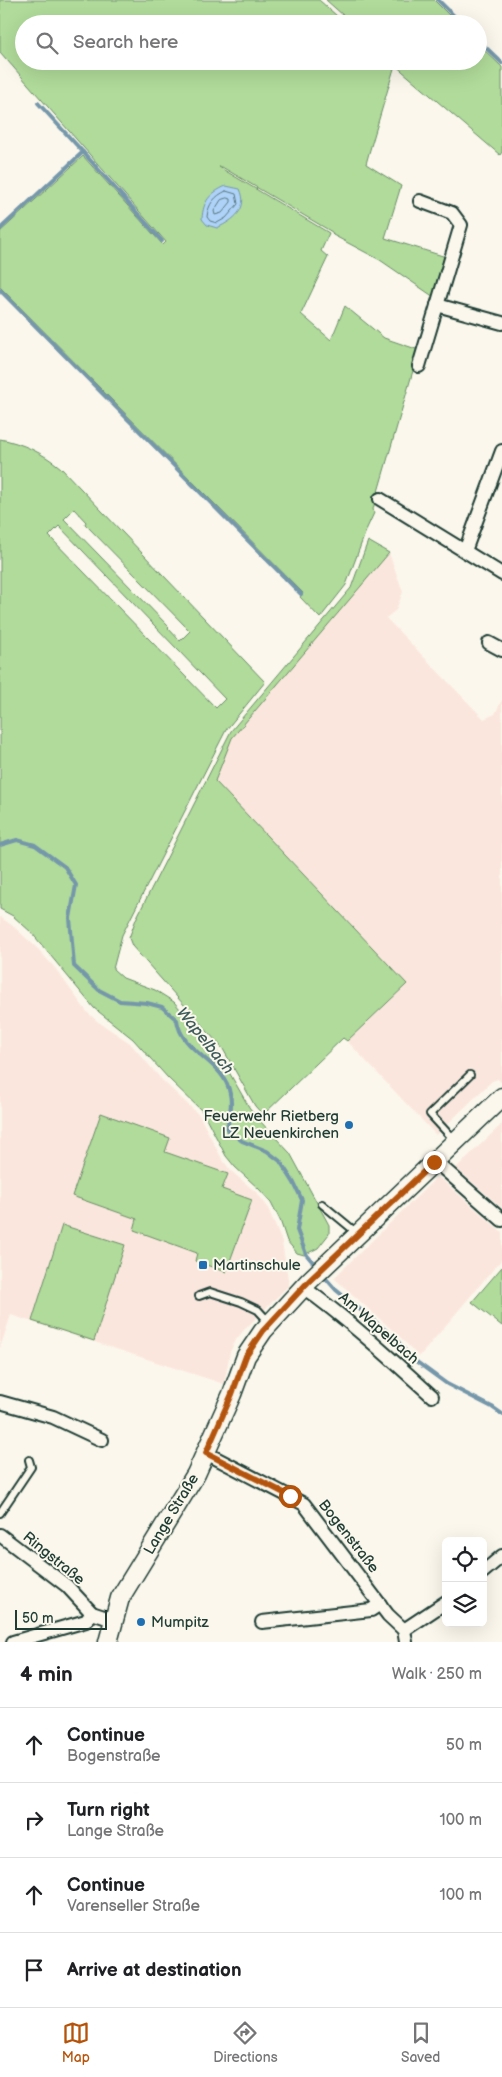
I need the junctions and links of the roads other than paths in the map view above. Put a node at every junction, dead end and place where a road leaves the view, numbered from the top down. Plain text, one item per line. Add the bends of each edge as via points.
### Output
1 (420, 201) dead end
2 (437, 305) junction
3 (502, 323) edge
4 (419, 366) dead end
5 (502, 451) edge
6 (380, 499) dead end
7 (465, 551) junction
8 (502, 574) edge
9 (489, 643) dead end
10 (502, 650) edge
11 (470, 1075) dead end
12 (502, 1098) edge
13 (456, 1142) junction
14 (434, 1162) junction
15 (322, 1204) dead end
16 (502, 1220) edge
17 (358, 1234) junction
18 (306, 1284) junction
19 (199, 1296) dead end
20 (270, 1323) junction
21 (432, 1396) dead end
22 (0, 1402) edge
23 (102, 1440) dead end
24 (206, 1453) junction
25 (29, 1460) dead end
26 (0, 1514) edge
27 (0, 1535) edge
28 (502, 1556) edge
29 (487, 1569) edge
30 (380, 1604) junction
31 (442, 1605) edge
32 (92, 1613) junction
33 (113, 1620) junction
34 (262, 1622) dead end
35 (405, 1636) edge
36 (13, 1642) edge
37 (108, 1642) edge

1 - 2 street via 452,213 460,225
2 - 3 street
2 - 4 street
5 - 7 street
6 - 7 street
7 - 8 street
9 - 10 street
11 - 13 lane via 430,1114
12 - 13 main road, Lange Straße
13 - 14 main road, Lange Straße
14 - 16 street
14 - 17 main road, Lange Straße
15 - 17 lane
17 - 18 main road, Lange Straße
18 - 20 main road, Lange Straße
18 - 21 street, Am Wapelbach
19 - 20 lane via 210,1292 241,1302 258,1310
20 - 24 main road, Lange Straße via 246,1356
22 - 23 street via 53,1417
24 - 30 street, Bogenstraße via 304,1504
24 - 33 main road, Lange Straße via 184,1495 129,1581
25 - 26 lane via 31,1467
27 - 32 street, Ringstraße via 67,1586
28 - 29 street
30 - 34 street via 371,1610
30 - 35 street, Bogenstraße
31 - 35 street, Bogenstraße
32 - 33 street, Ringstraße
32 - 36 street via 86,1621
33 - 37 main road, Lange Straße

